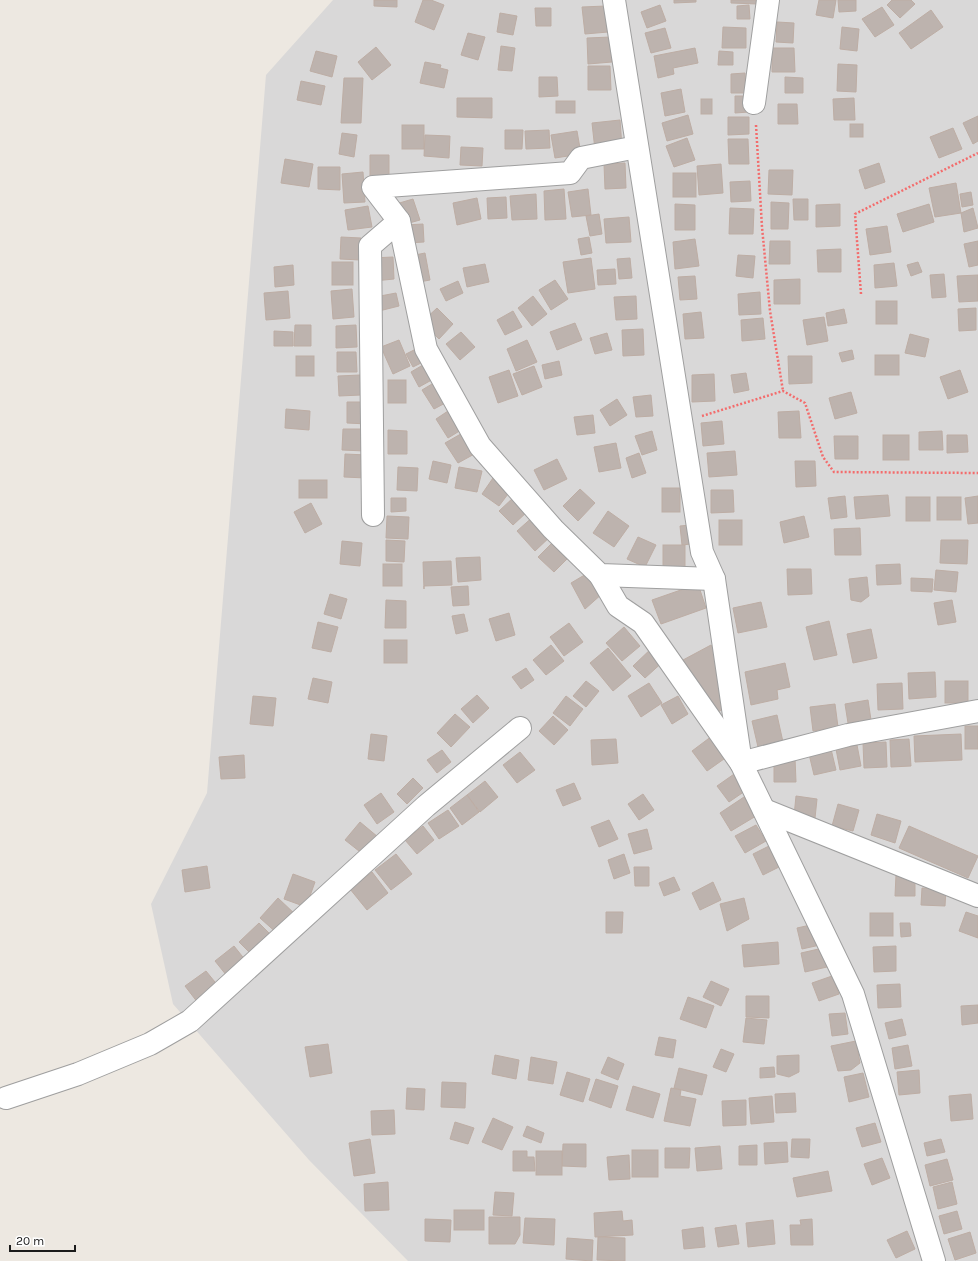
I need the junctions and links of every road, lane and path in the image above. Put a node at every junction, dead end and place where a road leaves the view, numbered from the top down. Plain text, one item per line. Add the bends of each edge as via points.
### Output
1 (614, 0) edge
2 (768, 0) edge
3 (754, 103) joint
4 (637, 147) junction
5 (978, 153) edge
6 (398, 221) junction
7 (861, 294) dead end
8 (783, 391) junction
9 (680, 421) junction
10 (978, 473) edge
11 (373, 515) dead end
12 (600, 575) junction
13 (714, 579) junction
14 (978, 711) edge
15 (520, 728) dead end
16 (741, 763) junction
17 (764, 810) junction
18 (978, 896) edge
19 (6, 1098) dead end
20 (934, 1261) edge

1 - 4 street
2 - 3 street
3 - 8 path via 770,311
4 - 6 street via 581,158 570,173 373,187
4 - 9 street
5 - 7 path via 855,214
6 - 11 street via 370,246
6 - 12 street via 426,349 480,446 553,528
8 - 9 path
8 - 10 path via 805,403 822,457 834,472
9 - 13 street via 702,552
12 - 13 street
12 - 16 street via 618,606 643,623
13 - 16 street
14 - 16 street via 848,735
15 - 19 street via 426,806 190,1022 150,1044 78,1074
16 - 17 street
17 - 18 street
17 - 20 street via 853,994

